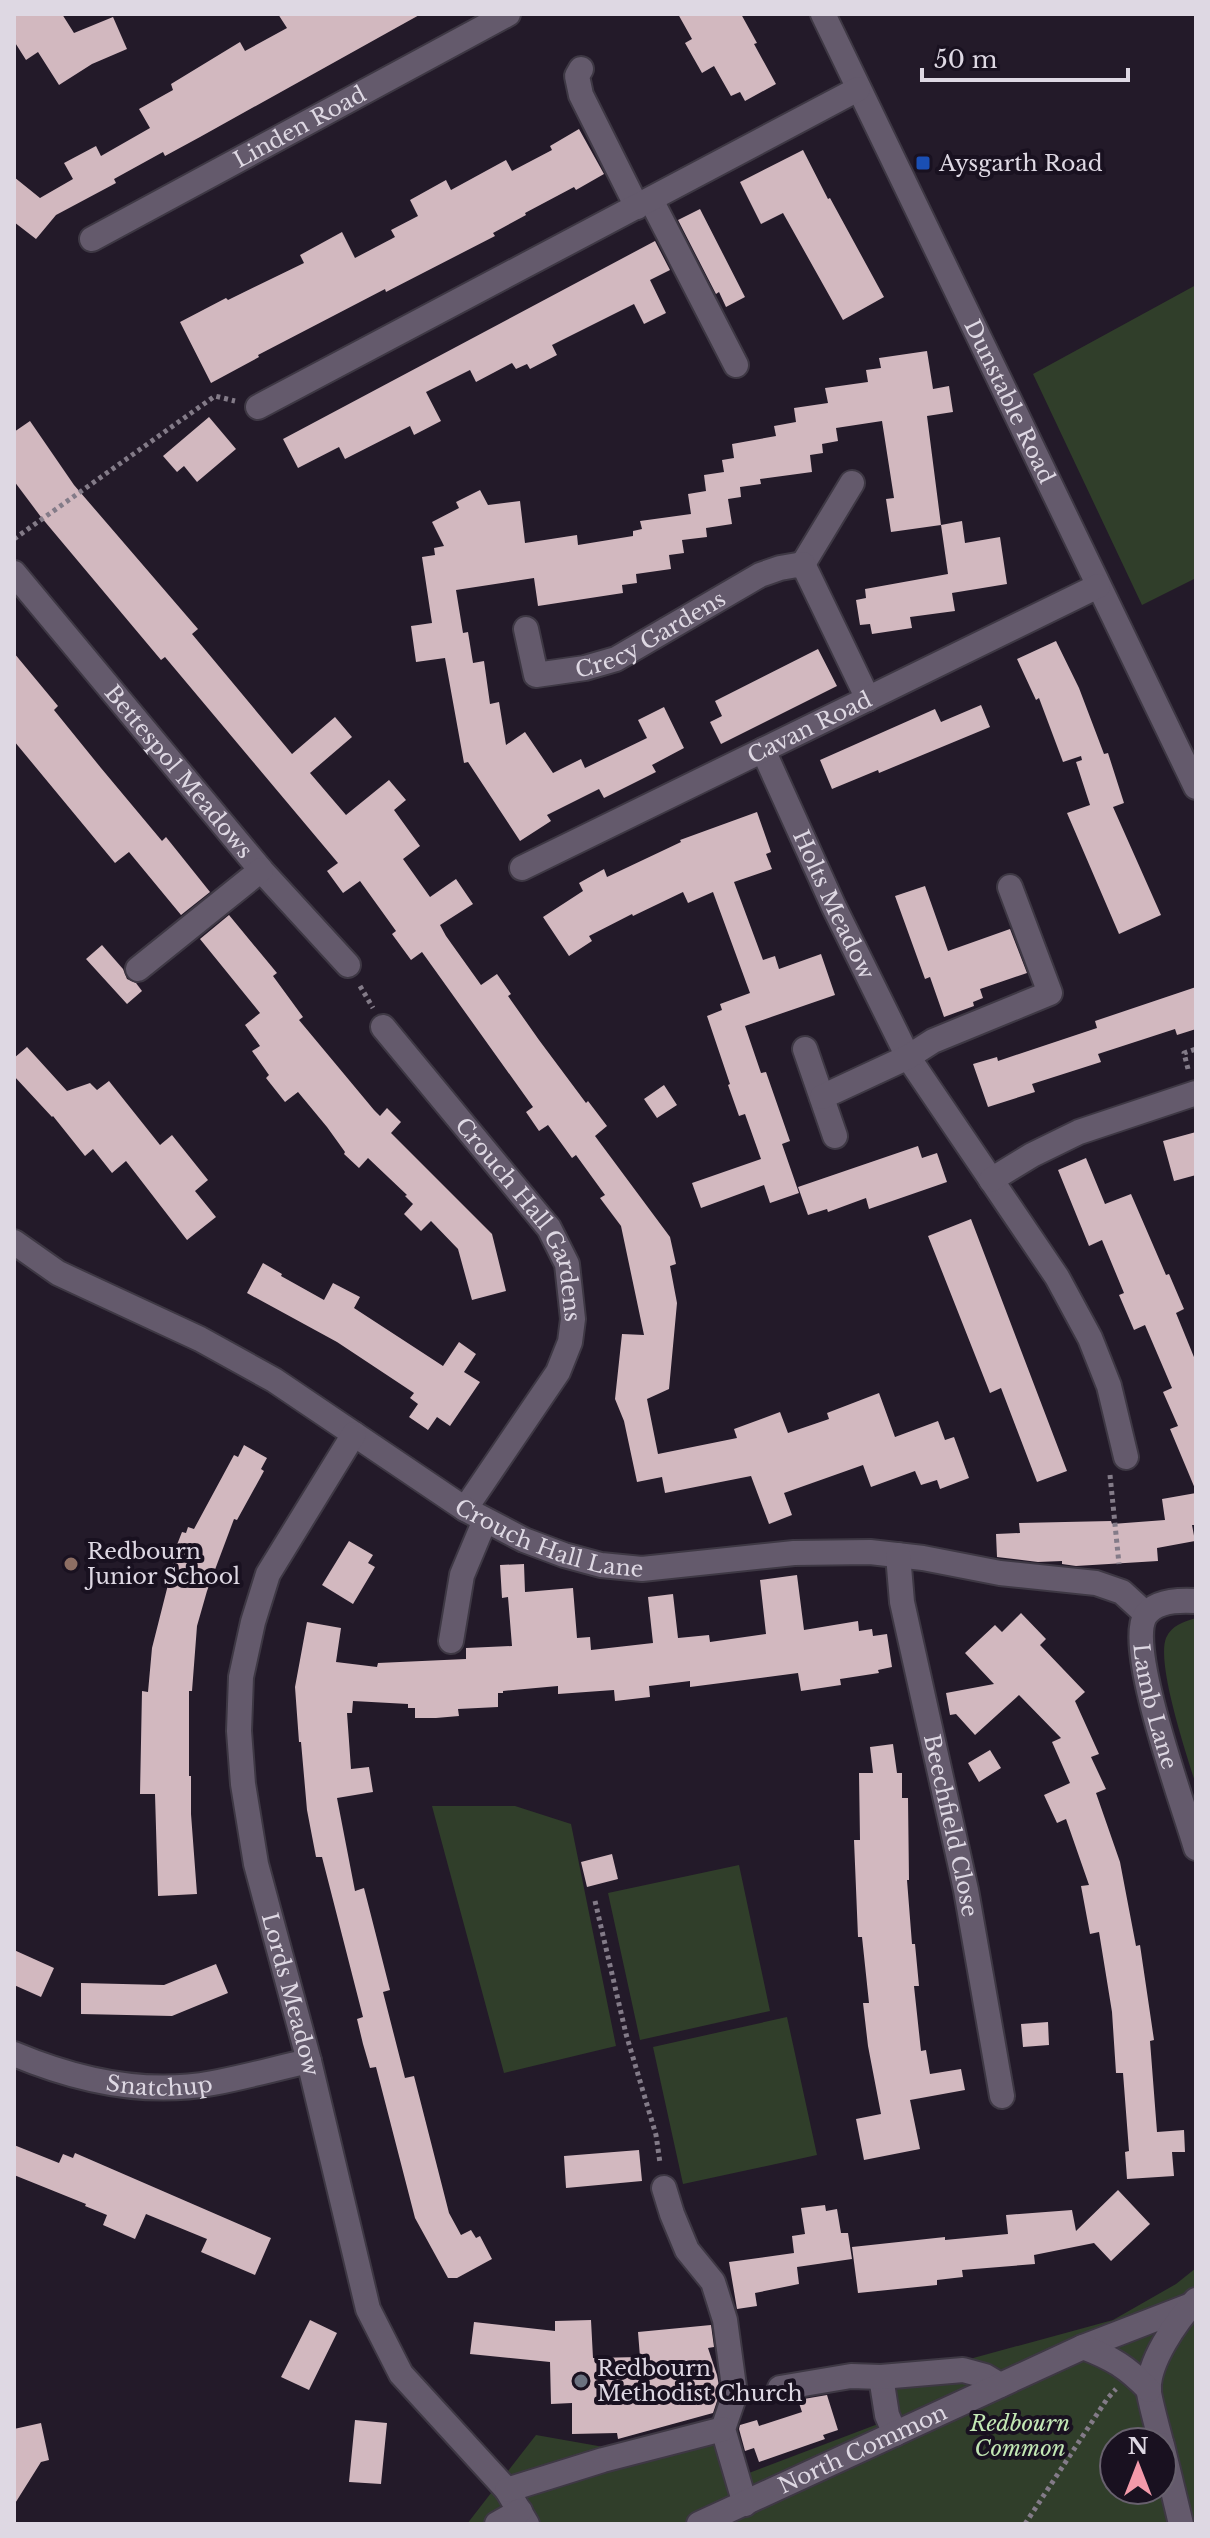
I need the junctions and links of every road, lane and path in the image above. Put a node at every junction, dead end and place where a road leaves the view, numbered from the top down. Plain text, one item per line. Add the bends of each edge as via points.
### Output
1 (508, 14) edge
2 (823, 14) edge
3 (581, 69) dead end
4 (858, 89) junction
5 (644, 203) junction
6 (92, 239) dead end
7 (736, 365) dead end
8 (258, 407) joint
9 (852, 483) dead end
10 (14, 539) edge
11 (803, 564) junction
12 (14, 573) edge
13 (1098, 586) junction
14 (526, 629) dead end
15 (868, 699) junction
16 (1186, 740) edge
17 (763, 750) junction
18 (1196, 787) edge
19 (522, 868) dead end
20 (261, 870) junction
21 (1010, 887) dead end
22 (348, 965) joint
23 (138, 969) dead end
24 (383, 1027) joint
25 (805, 1049) dead end
26 (908, 1057) junction
27 (1196, 1093) edge
28 (822, 1097) junction
29 (835, 1136) dead end
30 (991, 1180) junction
31 (14, 1242) edge
32 (354, 1434) junction
33 (1126, 1457) joint
34 (475, 1514) junction
35 (898, 1555) junction
36 (1122, 1592) junction
37 (1196, 1601) edge
38 (1146, 1614) junction
39 (451, 1641) dead end
40 (1196, 1848) edge
41 (595, 1901) dead end
42 (14, 2054) edge
43 (309, 2061) junction
44 (1002, 2096) dead end
45 (664, 2188) joint
46 (1194, 2302) edge
47 (1083, 2347) junction
48 (1132, 2371) junction
49 (881, 2377) junction
50 (1000, 2385) junction
51 (780, 2388) dead end
52 (1149, 2390) junction
53 (1158, 2426) edge
54 (723, 2429) junction
55 (895, 2434) junction
56 (507, 2490) junction
57 (745, 2504) junction
58 (524, 2518) edge
59 (497, 2524) edge
60 (699, 2524) edge
61 (1025, 2524) edge

1 - 6 street, Linden Road
2 - 4 street, Dunstable Road
3 - 5 street via 581,95
4 - 5 street
4 - 13 street, Dunstable Road
5 - 7 street
5 - 8 street
8 - 10 path via 215,396
9 - 11 street
11 - 14 street, Crecy Gardens via 760,575 616,659 585,668 536,675
11 - 15 street
12 - 20 street, Bettespol Meadows
13 - 15 street, Cavan Road
13 - 16 street, Dunstable Road
15 - 17 street, Cavan Road
16 - 18 street, Dunstable Road
17 - 19 street, Cavan Road
17 - 26 street, Holts Meadow
20 - 22 street, Bettespol Meadows
20 - 23 street
21 - 26 street via 1050,993 933,1041
22 - 24 path
24 - 34 street, Crouch Hall Gardens via 549,1228 567,1264 570,1342 558,1372
25 - 28 street
26 - 28 street
26 - 30 street, Holts Meadow
27 - 30 street via 1079,1132
28 - 29 street
30 - 33 street, Holts Meadow via 1057,1277 1090,1338 1109,1386
31 - 32 street, Crouch Hall Lane via 58,1273 274,1380
32 - 34 street, Crouch Hall Lane
32 - 43 street, Lords Meadow via 268,1574 241,1677 243,1784 256,1864
33 - 36 path via 1108,1477
34 - 35 street, Crouch Hall Lane via 564,1555 642,1569 794,1553
34 - 39 street, Crouch Hall Gardens
35 - 36 street, Crouch Hall Lane via 1096,1583
35 - 44 street, Beechfield Close via 902,1602 966,1890
36 - 38 street, Crouch Hall Lane
37 - 38 street, Lamb Lane via 1167,1603
38 - 40 street, Lamb Lane via 1141,1627 1145,1680
41 - 45 path via 656,2135
42 - 43 street, Snatchup via 66,2074 136,2087 211,2084
43 - 56 street, Lords Meadow via 368,2309 401,2374
45 - 54 street via 687,2250 713,2282 725,2320 735,2394
46 - 47 street, North Common
46 - 52 street via 1169,2332
47 - 48 street
47 - 50 street, North Common
48 - 52 street
48 - 61 path via 1107,2399
49 - 50 street via 963,2370
49 - 51 street via 851,2376
49 - 55 street
50 - 55 street, North Common
52 - 53 street
54 - 56 street
54 - 57 street
55 - 57 street, North Common
56 - 58 street, Lords Meadow
57 - 60 street, North Common
58 - 59 street

